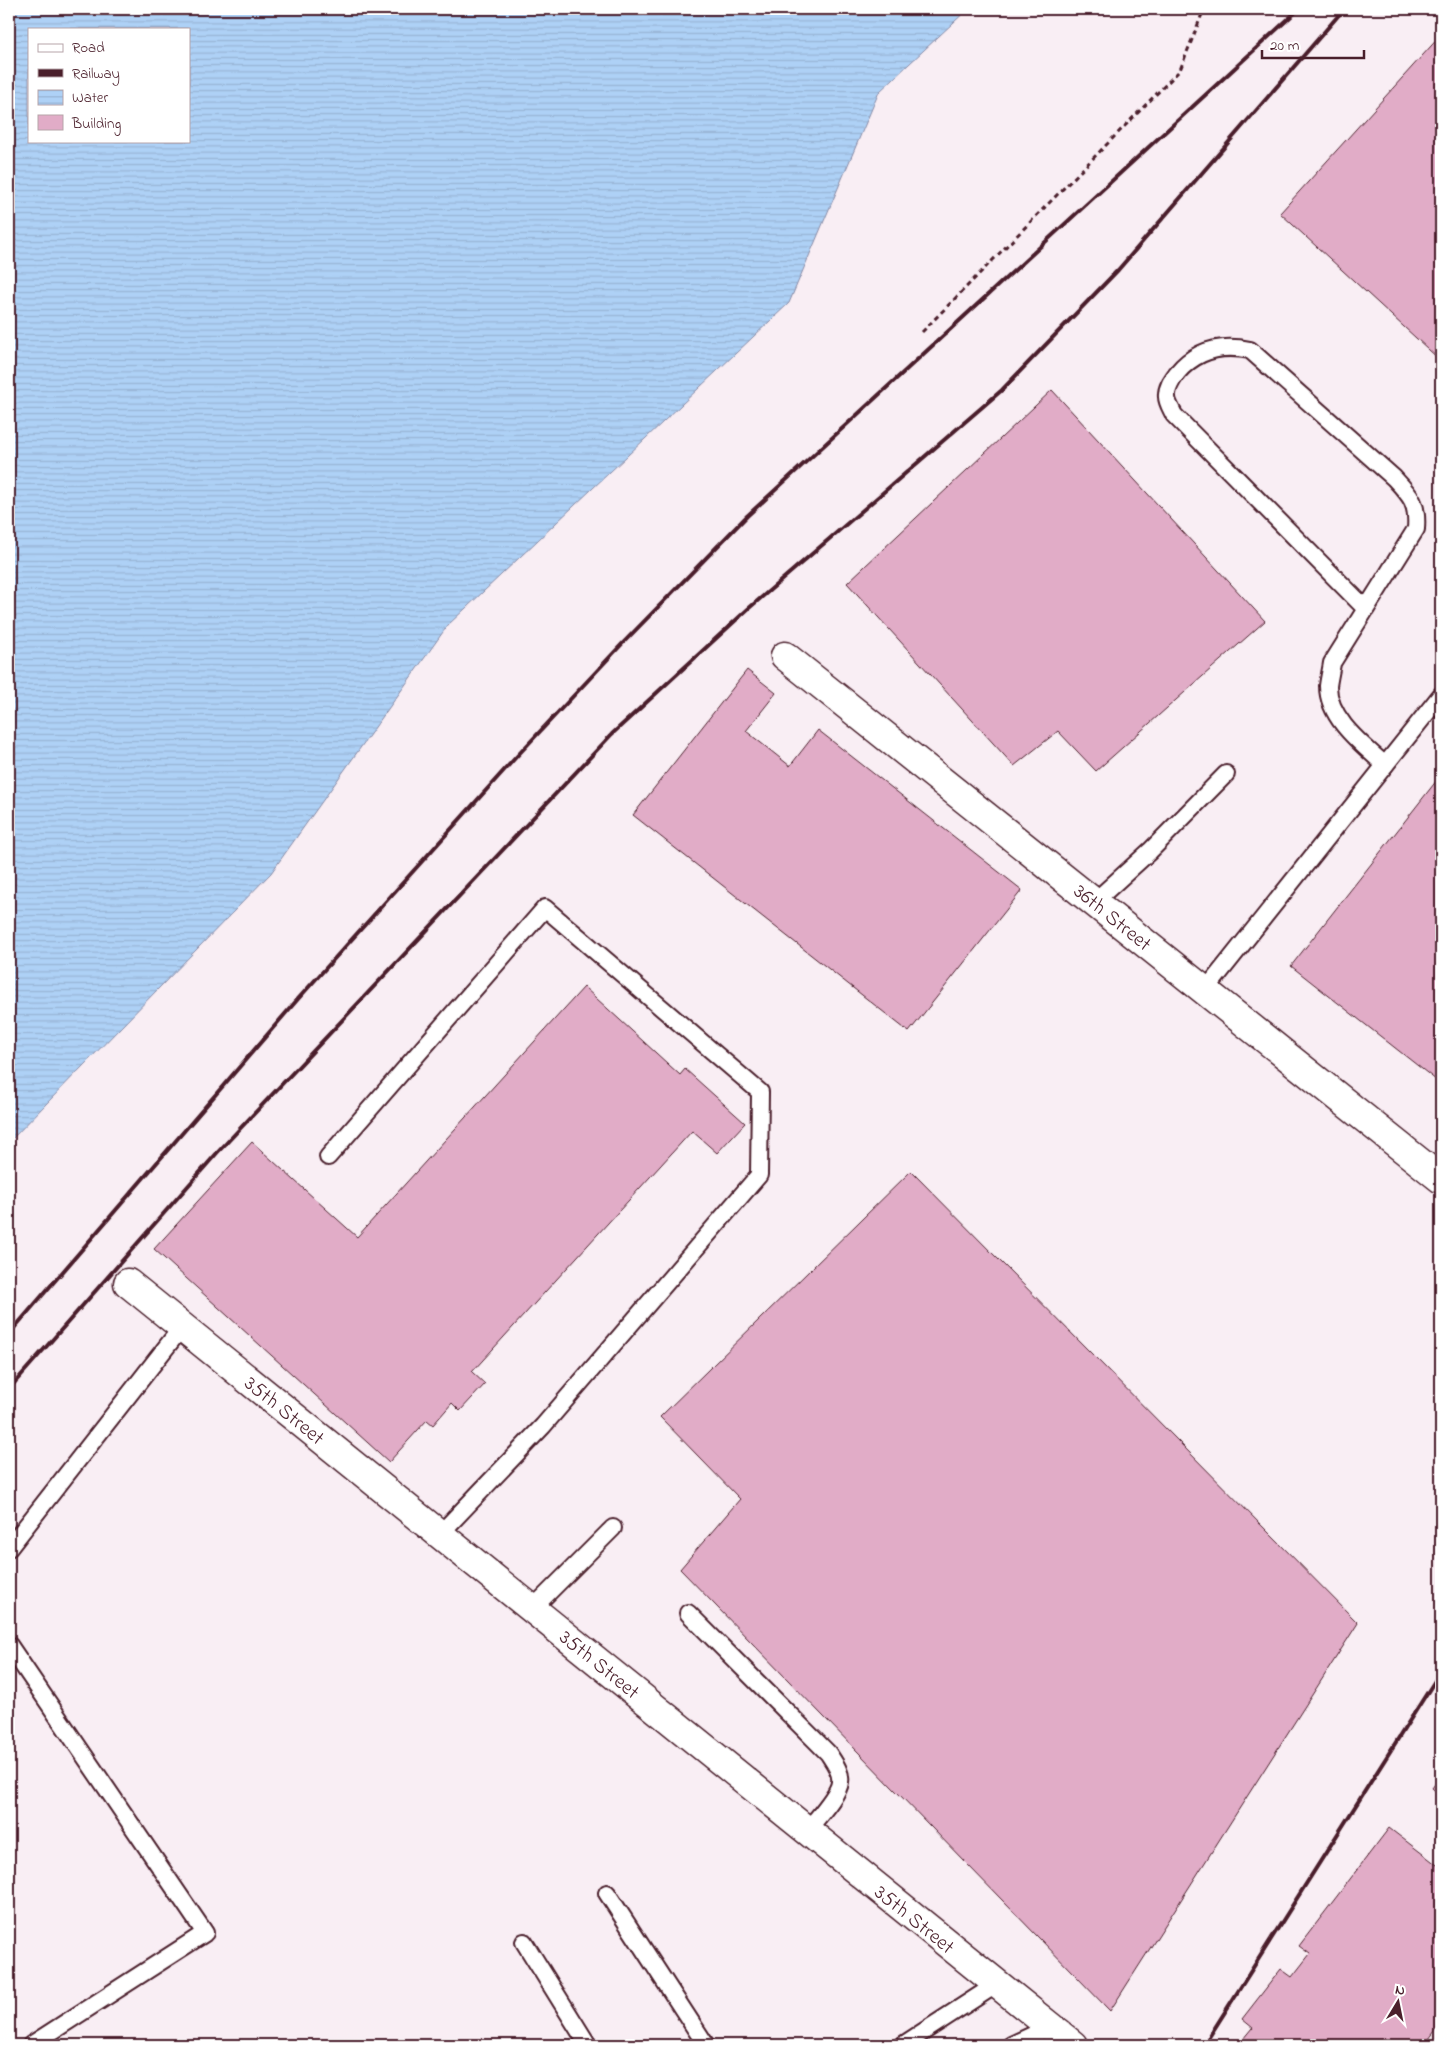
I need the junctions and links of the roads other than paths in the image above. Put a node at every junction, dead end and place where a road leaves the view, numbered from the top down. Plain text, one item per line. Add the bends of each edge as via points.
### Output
1 (1366, 609) junction
2 (785, 656) dead end
3 (1441, 695) edge
4 (1385, 765) junction
5 (1226, 774) dead end
6 (1094, 902) junction
7 (1205, 991) junction
8 (328, 1157) dead end
9 (1441, 1179) edge
10 (128, 1283) dead end
11 (182, 1327) junction
12 (613, 1528) dead end
13 (439, 1535) junction
14 (9, 1548) edge
15 (532, 1609) junction
16 (688, 1613) dead end
17 (9, 1645) edge
18 (806, 1831) junction
19 (606, 1893) dead end
20 (524, 1942) dead end
21 (997, 1984) junction
22 (1050, 2027) junction
23 (31, 2045) edge
24 (588, 2045) edge
25 (706, 2045) edge
26 (903, 2045) edge
27 (1011, 2045) edge
28 (1073, 2045) edge

1 - 1 lane via 1416,529 1418,511 1410,495 1250,350 1232,347 1210,350 1188,360 1169,384 1167,398 1174,415
1 - 4 lane via 1332,663 1328,686 1336,713 1351,733
2 - 6 street, 36th Street
3 - 4 lane
4 - 7 lane
5 - 6 lane
6 - 7 street, 36th Street
7 - 9 street, 36th Street
8 - 13 lane via 545,908 760,1092 759,1175 543,1426
10 - 11 street, 35th Street
11 - 13 street, 35th Street
11 - 14 lane
12 - 15 lane
13 - 15 street, 35th Street
15 - 18 street, 35th Street
16 - 18 lane via 828,1753 838,1768 840,1782 835,1793
17 - 23 lane via 205,1932
18 - 21 street, 35th Street
19 - 25 lane
20 - 24 lane
21 - 22 street, 35th Street
21 - 26 lane
22 - 27 lane
22 - 28 street, 35th Street

